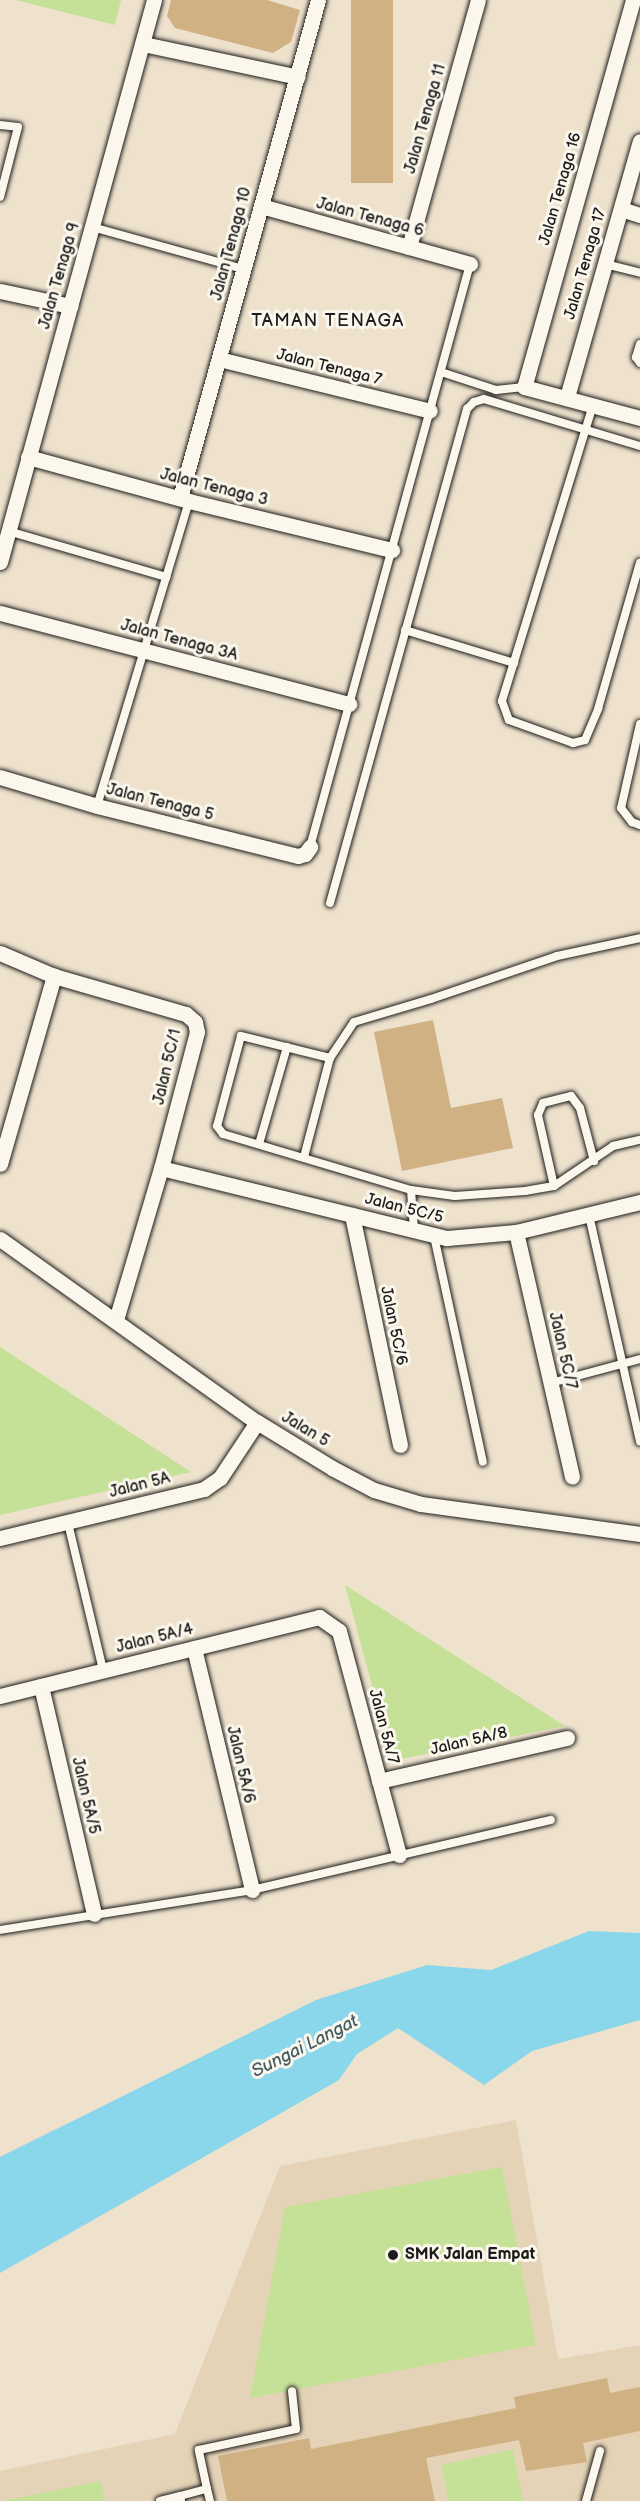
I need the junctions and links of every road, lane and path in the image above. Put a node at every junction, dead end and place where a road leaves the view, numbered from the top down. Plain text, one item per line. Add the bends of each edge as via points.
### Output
1 (154, 0) edge
2 (318, 0) edge
3 (478, 0) edge
4 (633, 0) edge
5 (143, 44) junction
6 (298, 77) junction
7 (0, 125) edge
8 (640, 141) edge
9 (0, 197) edge
10 (261, 206) junction
11 (621, 209) junction
12 (640, 215) edge
13 (92, 227) junction
14 (409, 247) junction
15 (470, 264) joint
16 (605, 264) junction
17 (243, 269) junction
18 (640, 273) edge
19 (0, 291) edge
20 (70, 306) junction
21 (640, 344) edge
22 (219, 359) junction
23 (640, 363) edge
24 (441, 372) junction
25 (524, 387) junction
26 (567, 397) junction
27 (593, 405) junction
28 (430, 411) junction
29 (640, 418) edge
30 (585, 431) junction
31 (640, 446) edge
32 (28, 457) junction
33 (184, 499) junction
34 (8, 531) junction
35 (392, 550) junction
36 (0, 562) edge
37 (640, 563) edge
38 (166, 577) junction
39 (0, 613) edge
40 (405, 630) junction
41 (145, 651) junction
42 (514, 663) junction
43 (349, 704) junction
44 (640, 724) edge
45 (0, 777) edge
46 (97, 806) junction
47 (640, 825) edge
48 (310, 848) joint
49 (330, 903) dead end
50 (640, 938) edge
51 (0, 953) edge
52 (54, 976) junction
53 (287, 1047) junction
54 (330, 1058) junction
55 (640, 1140) edge
56 (259, 1144) junction
57 (304, 1157) junction
58 (594, 1161) junction
59 (0, 1164) edge
60 (162, 1168) junction
61 (554, 1186) junction
62 (411, 1190) junction
63 (640, 1202) edge
64 (410, 1208) junction
65 (352, 1215) junction
66 (589, 1215) junction
67 (408, 1229) junction
68 (516, 1232) junction
69 (434, 1236) junction
70 (0, 1239) edge
71 (116, 1320) junction
72 (640, 1359) edge
73 (624, 1364) junction
74 (551, 1383) junction
75 (257, 1422) junction
76 (640, 1441) edge
77 (400, 1445) dead end
78 (483, 1462) dead end
79 (572, 1477) dead end
80 (68, 1523) junction
81 (640, 1537) edge
82 (0, 1538) edge
83 (319, 1617) joint
84 (194, 1648) junction
85 (104, 1671) junction
86 (41, 1686) junction
87 (0, 1696) edge
88 (567, 1738) dead end
89 (379, 1781) junction
90 (551, 1820) dead end
91 (399, 1855) junction
92 (252, 1890) junction
93 (94, 1914) junction
94 (0, 1930) edge
95 (292, 2391) dead end
96 (600, 2451) dead end
97 (207, 2488) junction
98 (180, 2498) edge
99 (160, 2501) edge
100 (210, 2501) edge
101 (586, 2501) edge

1 - 5 street, Jalan Tenaga 9
2 - 6 street, Jalan Tenaga 10
3 - 14 street, Jalan Tenaga 11
4 - 25 street, Jalan Tenaga 16
5 - 6 street
5 - 13 street, Jalan Tenaga 9
6 - 10 street, Jalan Tenaga 10
7 - 9 lane via 18,127
8 - 11 street, Jalan Tenaga 17
10 - 14 street, Jalan Tenaga 6
10 - 17 street, Jalan Tenaga 10
11 - 12 street
11 - 16 street, Jalan Tenaga 17
13 - 17 lane
13 - 20 street, Jalan Tenaga 9
14 - 15 street, Jalan Tenaga 6
15 - 24 lane
16 - 18 lane
16 - 26 street, Jalan Tenaga 17
17 - 22 street, Jalan Tenaga 10
19 - 20 street
20 - 32 street, Jalan Tenaga 9
21 - 23 lane via 636,357
22 - 28 street, Jalan Tenaga 7
22 - 33 street, Jalan Tenaga 10
24 - 25 lane via 496,390
24 - 28 lane
25 - 26 street
26 - 27 street
27 - 29 street
27 - 30 lane
28 - 35 lane
30 - 31 lane
30 - 40 lane via 484,399 467,409
30 - 42 lane
32 - 33 street, Jalan Tenaga 3
32 - 34 street, Jalan Tenaga 9
33 - 35 street, Jalan Tenaga 3
33 - 38 lane
34 - 36 street, Jalan Tenaga 9
34 - 38 lane
35 - 43 lane
37 - 42 lane via 598,709 585,740 573,743 510,720 502,701
38 - 41 lane
39 - 41 street, Jalan Tenaga 3A
40 - 42 lane
40 - 49 lane
41 - 43 street, Jalan Tenaga 3A
41 - 46 lane
43 - 48 lane
44 - 47 lane via 621,808 632,822
45 - 46 street, Jalan Tenaga 5
46 - 48 street, Jalan Tenaga 5 via 298,856
50 - 54 lane via 557,956 354,1022
51 - 52 street, Jalan 5C/1
52 - 59 street
52 - 60 street, Jalan 5C/1 via 186,1014 195,1022 198,1032
53 - 54 lane
53 - 56 lane
53 - 56 lane via 241,1036 217,1126 223,1134
54 - 57 lane
55 - 58 lane via 613,1146
56 - 57 lane
57 - 62 lane
58 - 61 lane
58 - 61 lane via 580,1108 571,1095 543,1103 538,1115
60 - 65 street, Jalan 5C/5
60 - 71 street, Jalan 5C/1
61 - 62 lane via 454,1196
62 - 64 lane
63 - 66 street, Jalan 5C/5
64 - 67 lane
64 - 67 lane
65 - 67 street, Jalan 5C/5
65 - 77 street, Jalan 5C/6
66 - 68 street, Jalan 5C/5
66 - 73 lane
67 - 69 street, Jalan 5C/5
68 - 69 street, Jalan 5C/5 via 461,1238
68 - 74 street, Jalan 5C/7
69 - 78 lane
70 - 71 street, Jalan 5
71 - 75 street, Jalan 5
72 - 73 lane
73 - 74 lane
73 - 76 lane
74 - 79 street, Jalan 5C/7
75 - 80 street, Jalan 5A via 214,1484
75 - 81 street, Jalan 5 via 374,1490 421,1504
80 - 82 street, Jalan 5A
80 - 85 lane
83 - 84 street, Jalan 5A/4
83 - 89 street, Jalan 5A/7 via 339,1631
84 - 85 street, Jalan 5A/4
84 - 92 street, Jalan 5A/6
85 - 86 street, Jalan 5A/4
86 - 87 street, Jalan 5A/4
86 - 93 street, Jalan 5A/5
88 - 89 street, Jalan 5A/8
89 - 91 street, Jalan 5A/7
90 - 91 lane
91 - 92 lane
92 - 93 lane
93 - 94 lane
95 - 97 lane via 296,2429 199,2450
96 - 101 lane
97 - 98 lane
97 - 100 lane
98 - 99 lane

